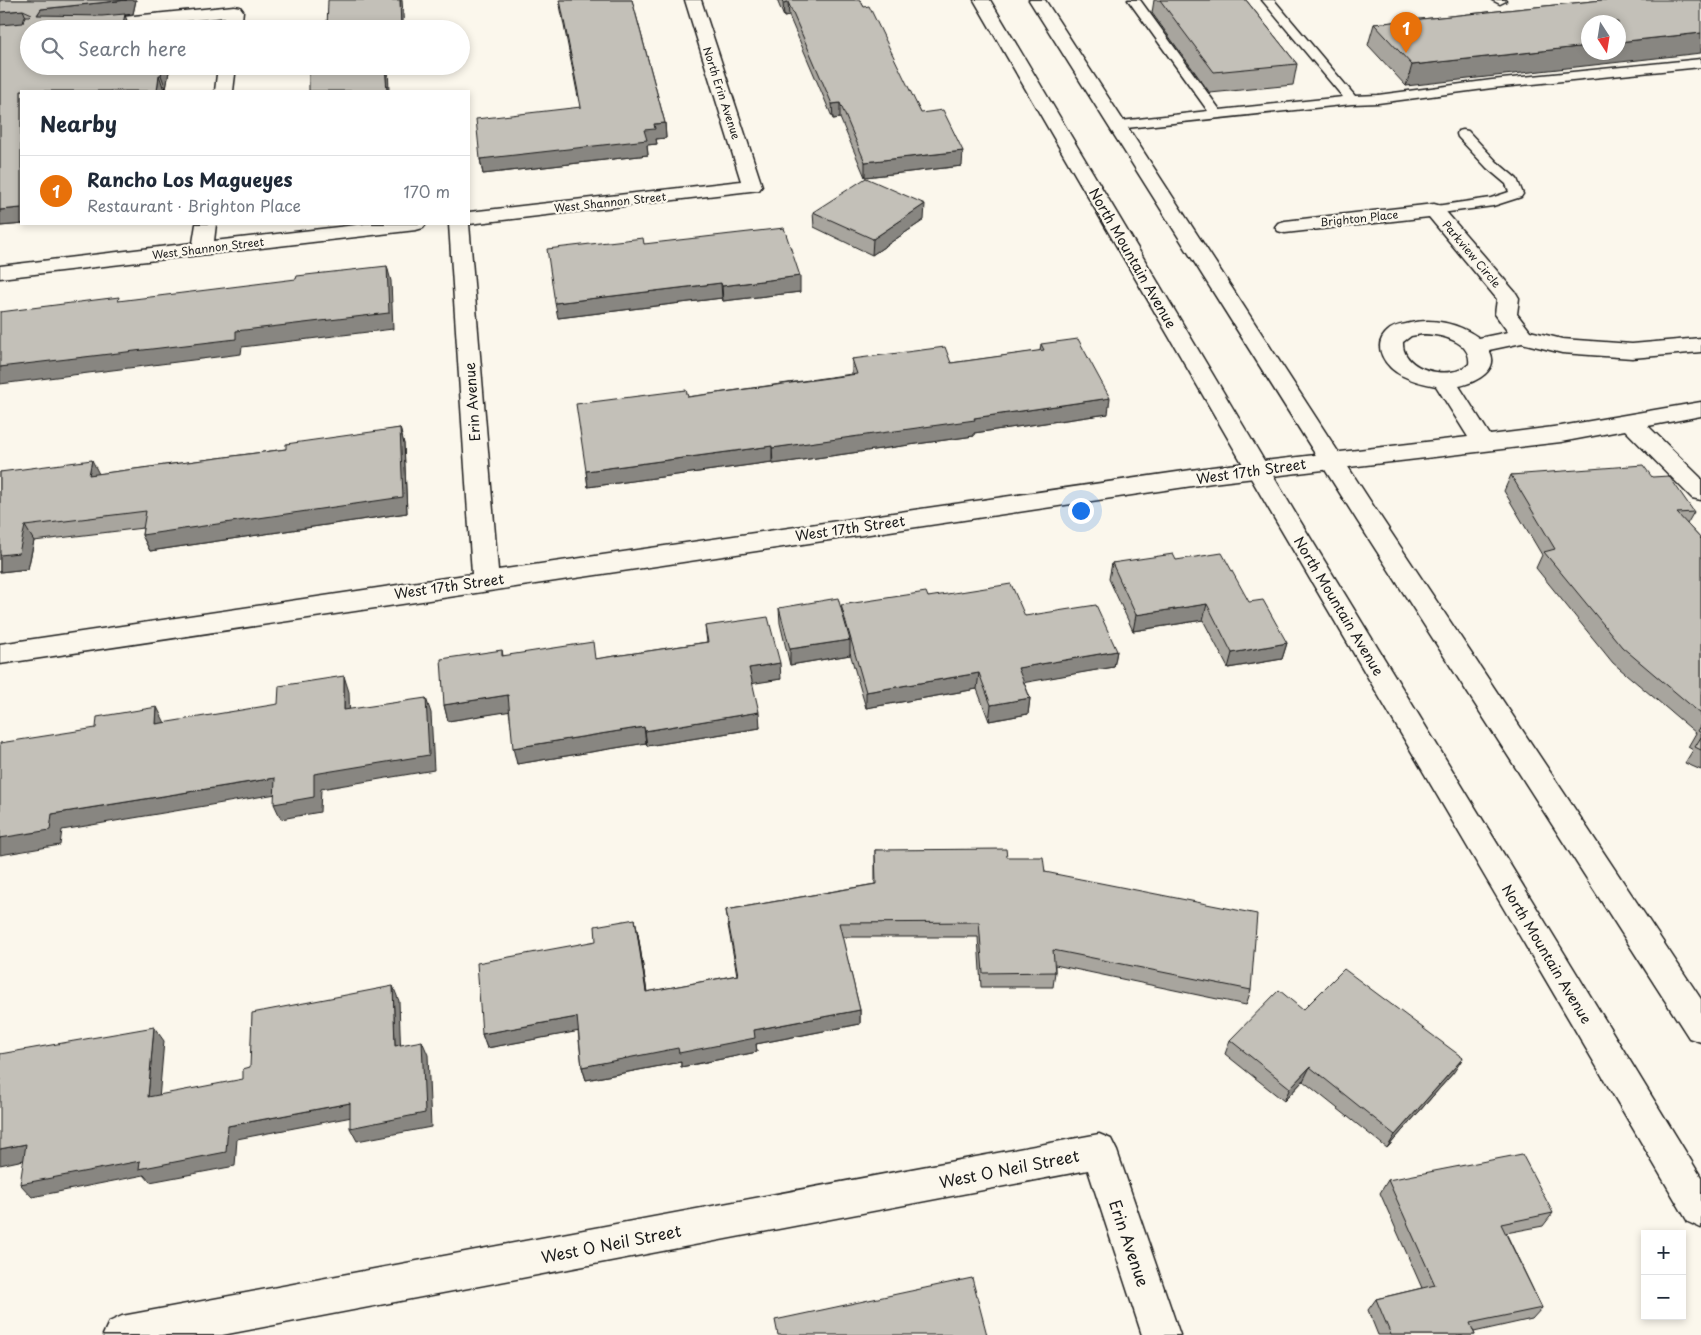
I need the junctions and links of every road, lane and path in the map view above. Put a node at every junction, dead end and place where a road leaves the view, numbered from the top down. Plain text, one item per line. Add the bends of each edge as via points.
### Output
1 (693, 0) edge
2 (982, 0) edge
3 (1037, 0) edge
4 (1134, 0) edge
5 (1268, 0) edge
6 (144, 20) edge
7 (233, 20) edge
8 (1701, 64) edge
9 (226, 75) edge
10 (224, 90) edge
11 (1352, 100) junction
12 (1217, 115) junction
13 (1117, 125) junction
14 (1464, 134) dead end
15 (752, 186) joint
16 (1434, 210) junction
17 (470, 218) edge
18 (206, 225) edge
19 (407, 225) edge
20 (459, 225) edge
21 (1285, 227) dead end
22 (203, 248) junction
23 (0, 272) edge
24 (1522, 336) junction
25 (1701, 345) edge
26 (1475, 346) junction
27 (1444, 380) junction
28 (1701, 409) edge
29 (1629, 421) junction
30 (1483, 443) junction
31 (1330, 460) junction
32 (1258, 470) junction
33 (1701, 492) edge
34 (486, 581) junction
35 (0, 654) edge
36 (1701, 1027) edge
37 (1099, 1151) joint
38 (1701, 1210) edge
39 (131, 1334) edge
40 (1161, 1335) edge

1 - 15 street, North Erin Avenue
2 - 32 street, North Mountain Avenue
3 - 13 street
4 - 12 lane
5 - 11 lane
6 - 7 street via 234,11
8 - 11 lane
9 - 10 street
11 - 12 lane
12 - 13 lane
13 - 31 street
14 - 16 lane via 1512,182 1516,194 1493,202
15 - 17 street, West Shannon Street
16 - 21 street, Brighton Place
16 - 24 street, Parkview Circle via 1508,298 1506,314
18 - 22 street
19 - 22 street, West Shannon Street
20 - 34 street, Erin Avenue
22 - 23 street, West Shannon Street
24 - 25 street via 1562,346 1632,352
24 - 26 street
26 - 27 street via 1481,356 1477,370 1461,379
26 - 27 street via 1447,330 1429,327 1413,328 1400,333 1392,341 1391,350 1397,361 1409,370
27 - 30 street
28 - 29 street, West 17th Street
29 - 30 street, West 17th Street via 1561,434
29 - 33 street
30 - 31 street, West 17th Street
31 - 32 street, West 17th Street
31 - 36 street
32 - 34 street, West 17th Street
32 - 38 street, North Mountain Avenue
34 - 35 street, West 17th Street
37 - 39 street, West O Neil Street
37 - 40 street, Erin Avenue

